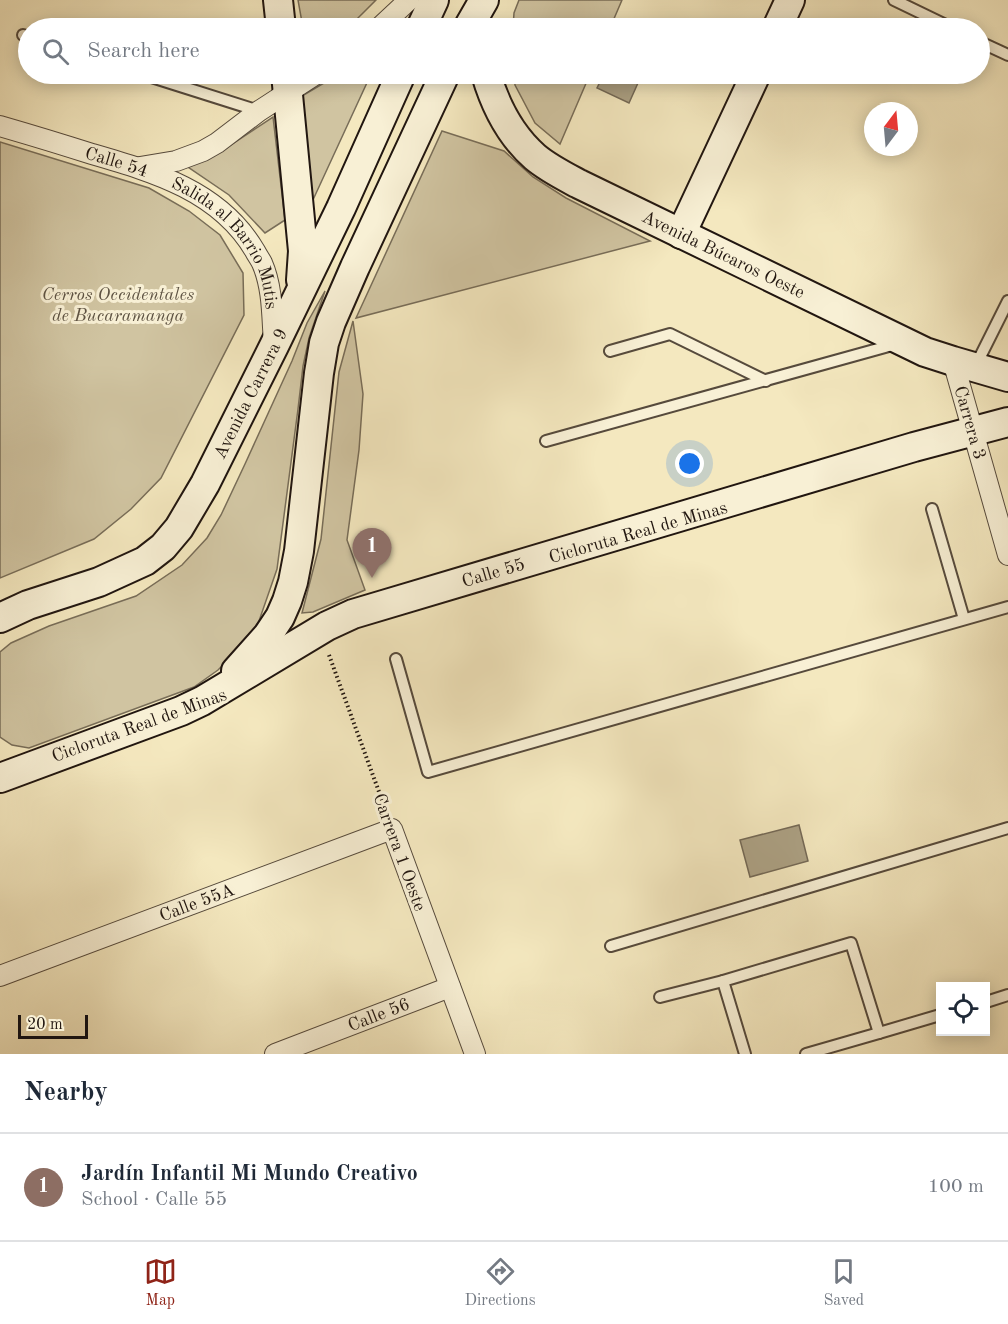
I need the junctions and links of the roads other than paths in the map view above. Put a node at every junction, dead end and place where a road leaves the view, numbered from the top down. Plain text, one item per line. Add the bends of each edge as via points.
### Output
1 (278, 0) edge
2 (409, 0) edge
3 (434, 0) edge
4 (485, 0) edge
5 (790, 0) edge
6 (894, 0) edge
7 (280, 18) edge
8 (390, 18) edge
9 (426, 18) edge
10 (474, 18) edge
11 (485, 18) edge
12 (782, 18) edge
13 (931, 18) edge
14 (990, 47) edge
15 (1008, 56) edge
16 (174, 84) edge
17 (286, 84) edge
18 (287, 84) edge
19 (397, 84) edge
20 (440, 84) edge
21 (489, 84) edge
22 (751, 84) edge
23 (259, 111) junction
24 (0, 126) edge
25 (137, 167) junction
26 (681, 234) junction
27 (300, 291) junction
28 (1008, 301) edge
29 (905, 342) junction
30 (274, 346) junction
31 (610, 351) dead end
32 (964, 364) junction
33 (1008, 377) edge
34 (766, 381) junction
35 (1008, 422) edge
36 (973, 431) junction
37 (546, 441) dead end
38 (932, 509) dead end
39 (1008, 555) edge
40 (28, 605) junction
41 (1008, 607) edge
42 (0, 618) edge
43 (964, 619) junction
44 (0, 630) edge
45 (396, 659) dead end
46 (219, 691) junction
47 (0, 763) edge
48 (30, 767) junction
49 (0, 778) edge
50 (1008, 828) edge
51 (392, 829) joint
52 (611, 946) dead end
53 (0, 976) edge
54 (723, 981) junction
55 (450, 987) junction
56 (1008, 996) edge
57 (660, 998) dead end
58 (990, 1001) edge
59 (936, 1016) edge
60 (879, 1032) junction
61 (275, 1054) edge
62 (475, 1054) edge
63 (746, 1054) edge
64 (806, 1054) edge

1 - 7 main road
2 - 8 street
3 - 9 main road
4 - 10 main road
4 - 11 main road
5 - 12 main road
6 - 13 lane
14 - 15 lane
16 - 23 lane
17 - 23 street, Calle 54
18 - 27 main road via 303,251
19 - 27 main road, Avenida Carrera 9
20 - 46 main road via 324,343 299,551 287,601 268,635
21 - 26 main road, Avenida Búcaros Oeste via 507,124 535,158 555,172
22 - 26 main road
23 - 25 street, Calle 54 via 197,153 176,161
24 - 25 street, Calle 54
25 - 30 street, Salida al Barrio Mutis via 212,203 248,238 270,287
26 - 29 main road, Avenida Búcaros Oeste
27 - 30 main road, Avenida Carrera 9
28 - 32 lane
29 - 32 main road, Avenida Búcaros Oeste
29 - 34 lane
30 - 40 main road, Avenida Carrera 9 via 205,484 163,547 145,561 99,582
31 - 34 lane via 670,334
32 - 33 main road, Avenida Búcaros Oeste
32 - 36 street, Carrera 3
34 - 37 lane
35 - 36 main road, Calle 55
36 - 39 street, Carrera 3
36 - 46 main road, Calle 55 via 353,614
38 - 43 lane
40 - 42 main road, Avenida Carrera 9
40 - 44 main road
41 - 43 lane
43 - 45 lane via 428,772
46 - 48 main road, Calle 55 via 182,711
47 - 48 main road
48 - 49 main road, Calle 55
50 - 52 lane
51 - 53 street, Calle 55A
51 - 55 street, Carrera 1 Oeste
54 - 57 lane
54 - 60 lane via 851,943
54 - 63 lane
55 - 61 street, Calle 56
55 - 62 street, Carrera 1 Oeste
56 - 58 lane
59 - 60 lane
60 - 64 lane

